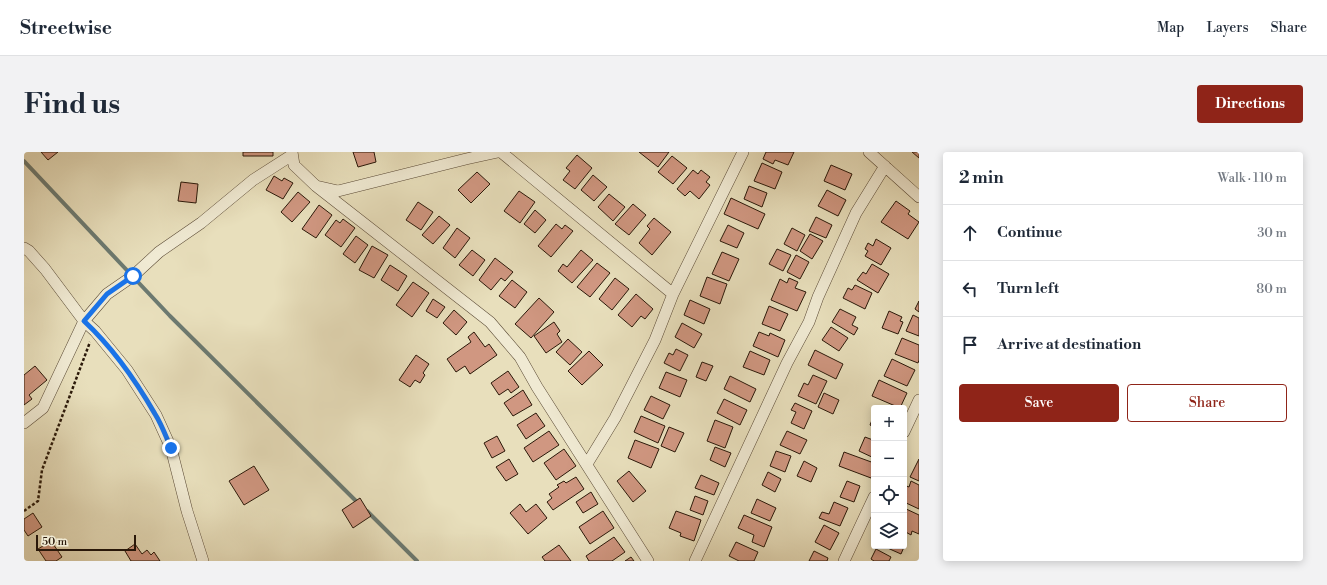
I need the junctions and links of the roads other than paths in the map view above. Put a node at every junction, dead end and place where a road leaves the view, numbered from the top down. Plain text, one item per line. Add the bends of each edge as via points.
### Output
1 (500, 152) edge
2 (743, 152) edge
3 (869, 152) edge
4 (292, 154) edge
5 (885, 166) junction
6 (316, 186) junction
7 (919, 197) edge
8 (24, 248) edge
9 (673, 294) junction
10 (84, 321) junction
11 (919, 400) edge
12 (24, 423) edge
13 (907, 426) edge
14 (587, 464) junction
15 (871, 503) edge
16 (203, 561) edge
17 (648, 561) edge
18 (695, 561) edge
19 (844, 561) edge

1 - 6 street via 338,191
1 - 9 street
2 - 9 street
3 - 5 street
4 - 6 street via 294,165
4 - 10 street via 253,180 201,223 159,252 133,276 107,294
5 - 7 street
5 - 18 street via 856,214 809,322 787,362
6 - 14 street via 490,322 520,357
8 - 10 street via 45,269
9 - 14 street via 655,340 615,418
10 - 12 street via 43,408
10 - 16 street via 127,370 156,414 171,448
11 - 13 street
14 - 17 street
15 - 19 street

